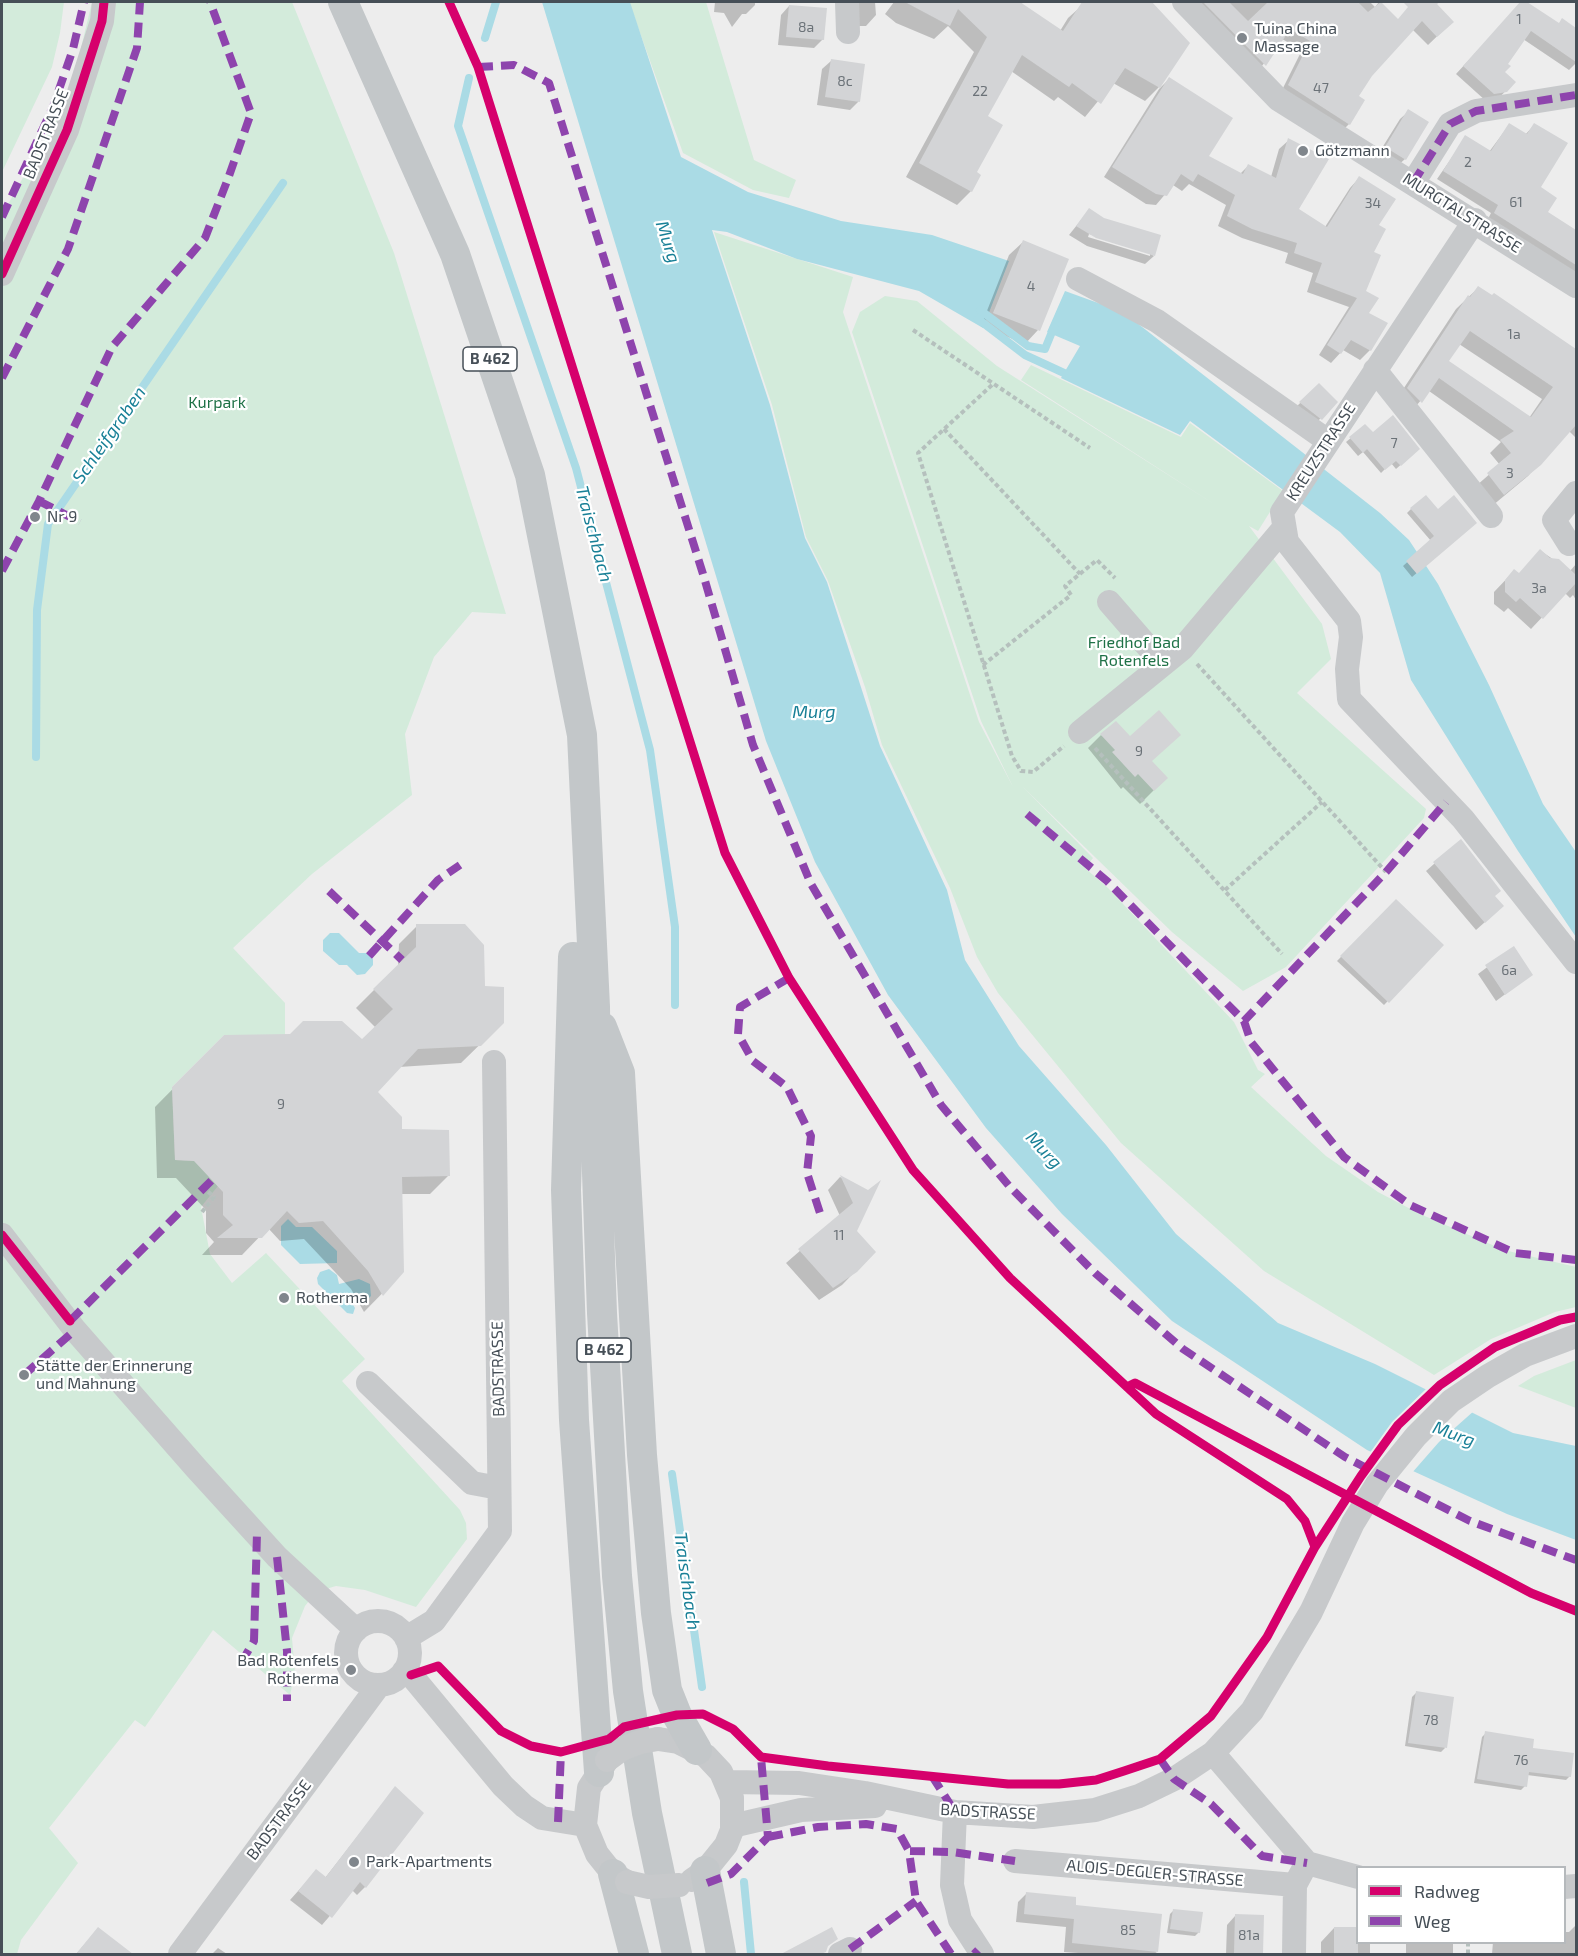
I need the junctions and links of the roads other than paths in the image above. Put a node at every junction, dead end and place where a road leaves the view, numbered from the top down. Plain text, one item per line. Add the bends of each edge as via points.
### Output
1 (105, 2) edge
2 (343, 2) edge
3 (847, 2) edge
4 (1184, 2) edge
5 (848, 32) dead end
6 (1576, 95) edge
7 (1413, 183) junction
8 (1475, 220) junction
9 (2, 274) edge
10 (1078, 279) dead end
11 (1576, 286) edge
12 (1375, 370) junction
13 (1324, 446) junction
14 (1576, 492) edge
15 (1491, 516) dead end
16 (1284, 528) junction
17 (1569, 544) dead end
18 (1115, 593) road end
19 (1162, 663) junction
20 (1080, 732) road end
21 (582, 735) junction
22 (1576, 962) edge
23 (595, 1007) junction
24 (494, 1062) dead end
25 (2, 1235) edge
26 (1576, 1336) edge
27 (368, 1383) dead end
28 (499, 1488) junction
29 (356, 1630) junction
30 (406, 1638) junction
31 (404, 1671) junction
32 (379, 1685) junction
33 (697, 1750) junction
34 (1213, 1753) junction
35 (603, 1766) junction
36 (727, 1782) junction
37 (930, 1808) junction
38 (955, 1812) junction
39 (585, 1825) junction
40 (732, 1826) junction
41 (1015, 1861) dead end
42 (1307, 1863) junction
43 (705, 1871) junction
44 (1356, 1876) edge
45 (620, 1878) junction
46 (1295, 1885) junction
47 (180, 1954) edge
48 (634, 1954) edge
49 (677, 1954) edge
50 (721, 1954) edge
51 (982, 1954) edge
52 (1294, 1954) edge

1 - 9 street, BADSTRASSE via 67,130
2 - 21 main road, B 462 via 454,254 530,475
3 - 5 street
4 - 7 street, MURGTALSTRASSE via 1278,99
6 - 7 street via 1476,111 1450,124
7 - 8 street, MURGTALSTRASSE
8 - 11 street, MURGTALSTRASSE
8 - 12 street, KREUZSTRASSE
10 - 13 street via 1157,321
12 - 13 street, KREUZSTRASSE
12 - 15 street
13 - 16 street, KREUZSTRASSE via 1282,512
14 - 17 street via 1554,520
16 - 19 street via 1182,649
16 - 22 street via 1287,542 1349,621 1349,699 1446,802
18 - 19 street
19 - 20 street
21 - 23 main road, B 462
21 - 35 main road via 567,801 574,987 566,1190 574,1420
23 - 33 main road via 620,1073 642,1455 656,1613 667,1690
23 - 49 main road, B 462 via 597,1173 617,1576 629,1702 647,1813
24 - 28 street, BADSTRASSE
25 - 29 street via 75,1330 196,1468 277,1557
26 - 34 street, BADSTRASSE via 1525,1355 1488,1376 1451,1401 1416,1436 1377,1484 1353,1523 1311,1612 1252,1711
27 - 28 street via 472,1483
28 - 30 street, BADSTRASSE via 500,1531 434,1621
29 - 30 street via 364,1624 383,1622 400,1630
29 - 32 street via 349,1639 347,1660 358,1678
30 - 31 street via 410,1655
31 - 32 street, BADSTRASSE via 389,1683
31 - 39 street via 524,1806 542,1818
32 - 47 street, BADSTRASSE
33 - 35 street, bridge via 658,1739 640,1742 622,1749
33 - 36 street
34 - 38 street, BADSTRASSE via 1139,1796 1095,1810 1033,1817
34 - 42 street
35 - 39 street via 586,1799
36 - 37 street, BADSTRASSE via 799,1783
36 - 40 street via 732,1798
37 - 38 street, BADSTRASSE
37 - 40 street, BADSTRASSE via 866,1805 801,1810
38 - 51 street via 952,1885 960,1920
39 - 45 street via 597,1854
40 - 43 street via 726,1845
41 - 46 street, ALOIS-DEGLER-STRASSE
42 - 44 street
42 - 46 street
43 - 45 street, bridge via 679,1885 648,1887
43 - 50 main road
45 - 48 main road
46 - 52 street

